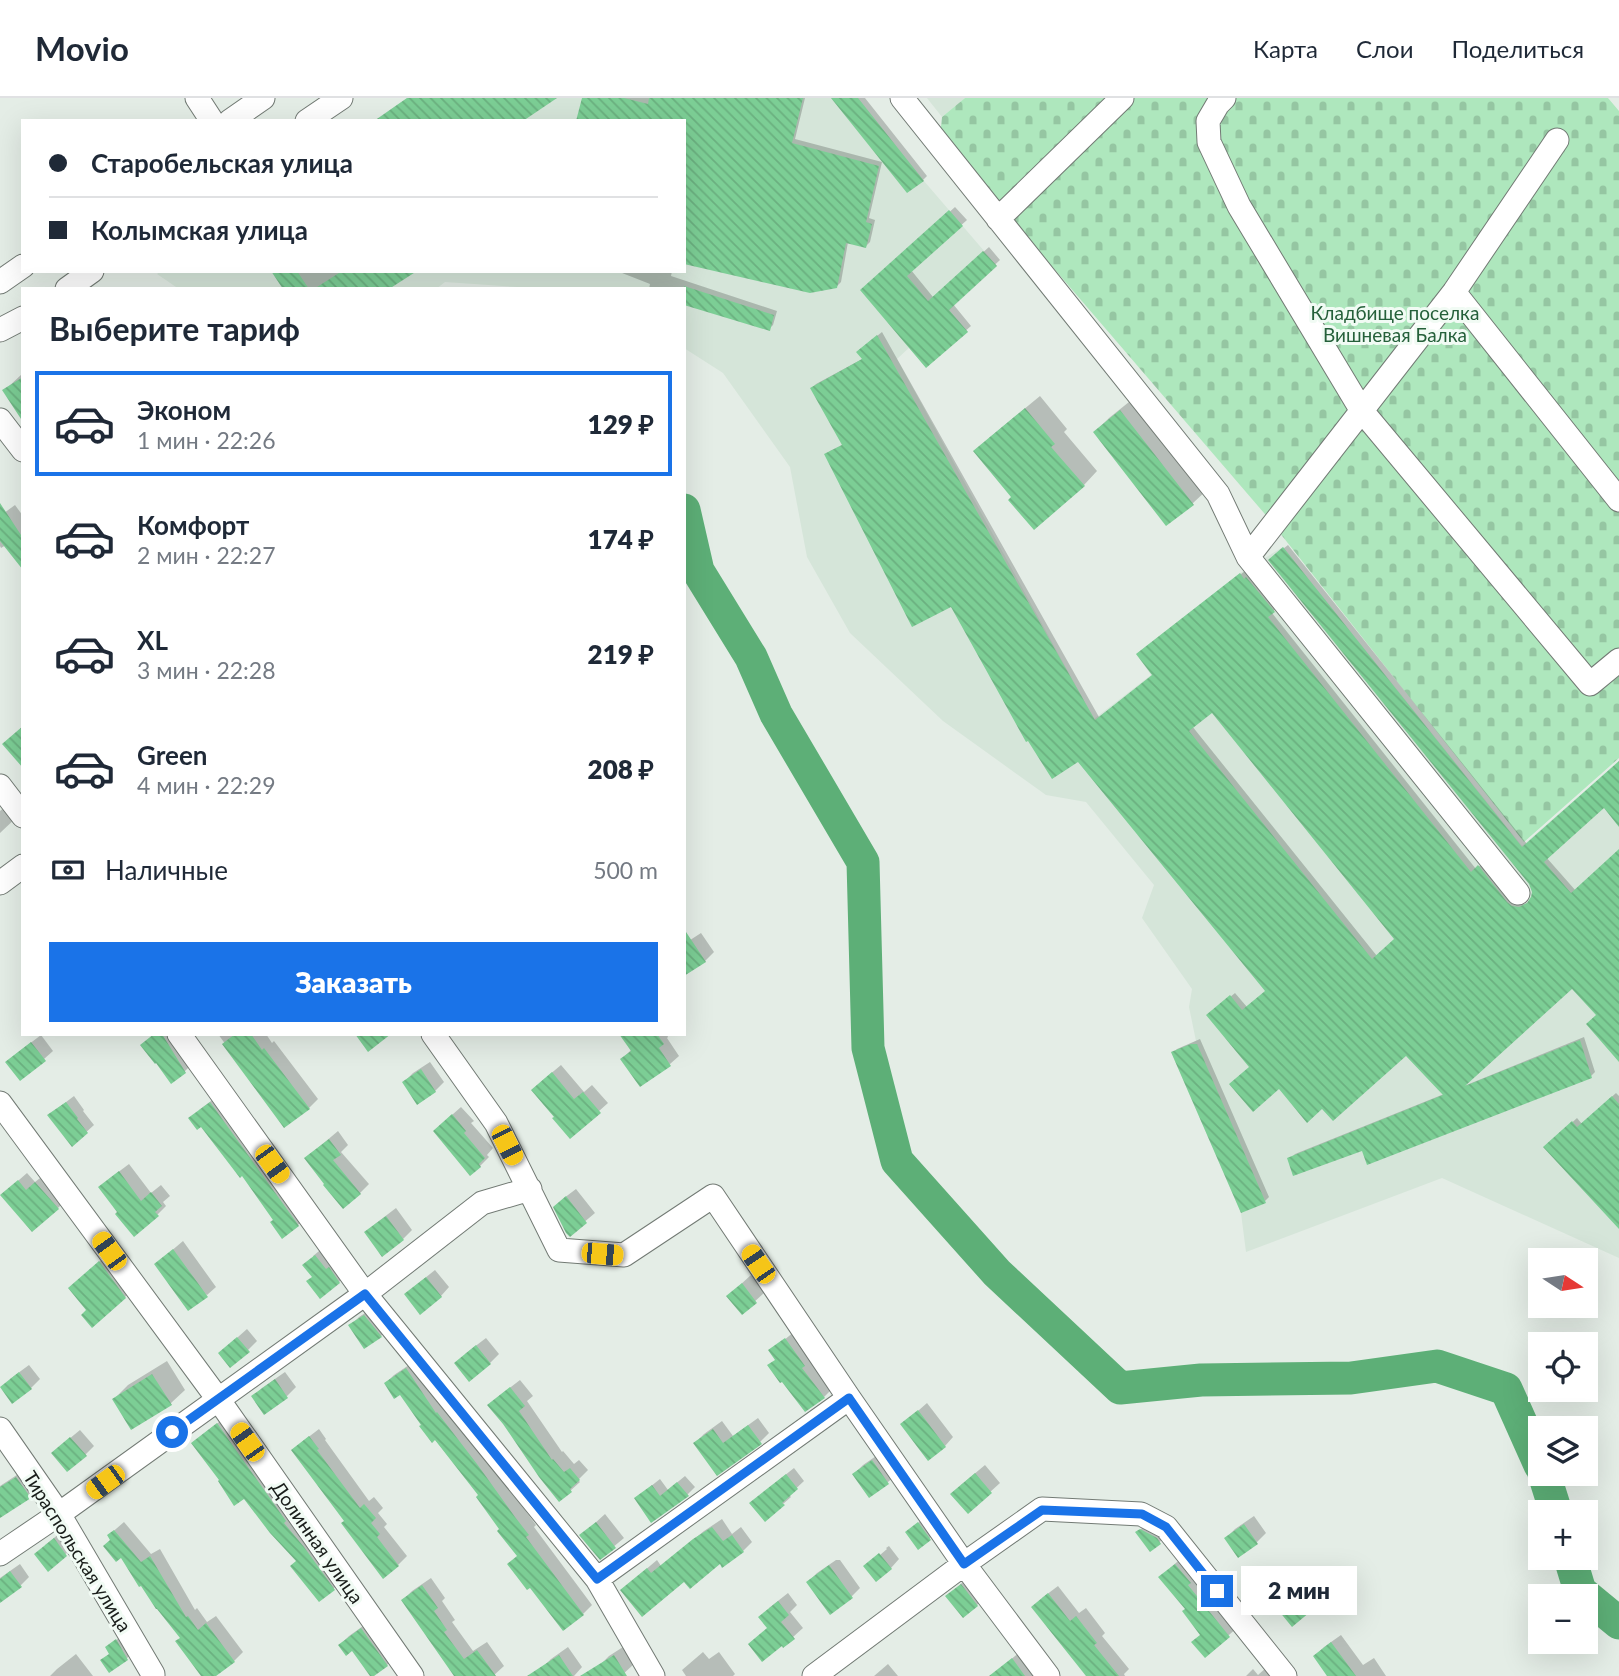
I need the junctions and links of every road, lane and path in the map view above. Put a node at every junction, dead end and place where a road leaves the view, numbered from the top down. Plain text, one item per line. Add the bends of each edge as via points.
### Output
1 (197, 98) edge
2 (263, 98) edge
3 (341, 98) edge
4 (902, 98) edge
5 (1122, 98) edge
6 (1224, 98) edge
7 (211, 119) edge
8 (233, 119) edge
9 (310, 119) edge
10 (1558, 140) dead end
11 (998, 219) junction
12 (21, 267) edge
13 (89, 273) edge
14 (0, 282) edge
15 (69, 287) edge
16 (1454, 292) junction
17 (21, 319) edge
18 (0, 330) edge
19 (1362, 411) junction
20 (0, 420) edge
21 (21, 447) edge
22 (1619, 500) edge
23 (1248, 557) junction
24 (1619, 660) edge
25 (0, 786) edge
26 (21, 814) edge
27 (21, 867) edge
28 (0, 883) edge
29 (1518, 893) dead end
30 (180, 1036) edge
31 (434, 1036) edge
32 (0, 1103) edge
33 (530, 1189) junction
34 (365, 1294) junction
35 (849, 1398) junction
36 (218, 1399) junction
37 (0, 1429) edge
38 (60, 1514) junction
39 (0, 1554) edge
40 (964, 1564) junction
41 (597, 1579) junction
42 (153, 1676) edge
43 (412, 1676) edge
44 (653, 1676) edge
45 (814, 1676) edge
46 (1048, 1676) edge
47 (1285, 1676) edge

1 - 7 street
2 - 8 street
3 - 9 street
4 - 11 street
5 - 11 street
6 - 19 street via 1208,121 1209,142 1239,206
10 - 16 street
11 - 23 street via 1218,494
12 - 14 street
13 - 15 street
16 - 19 street
16 - 22 street
17 - 18 street
19 - 23 street
19 - 24 street via 1590,684
20 - 21 street
23 - 29 street
25 - 26 street
27 - 28 street
30 - 34 street
31 - 33 street via 496,1123
32 - 36 street, Долинная улица
33 - 34 street via 482,1203
33 - 35 street via 559,1250 624,1255 713,1196
34 - 36 street
34 - 41 street
35 - 40 street
35 - 41 street
36 - 38 street
36 - 43 street, Долинная улица
37 - 38 street, Тираспольская улица
38 - 39 street
38 - 42 street, Тираспольская улица
40 - 45 street
40 - 46 street
40 - 47 street via 1042,1510 1142,1514 1166,1527
41 - 44 street

